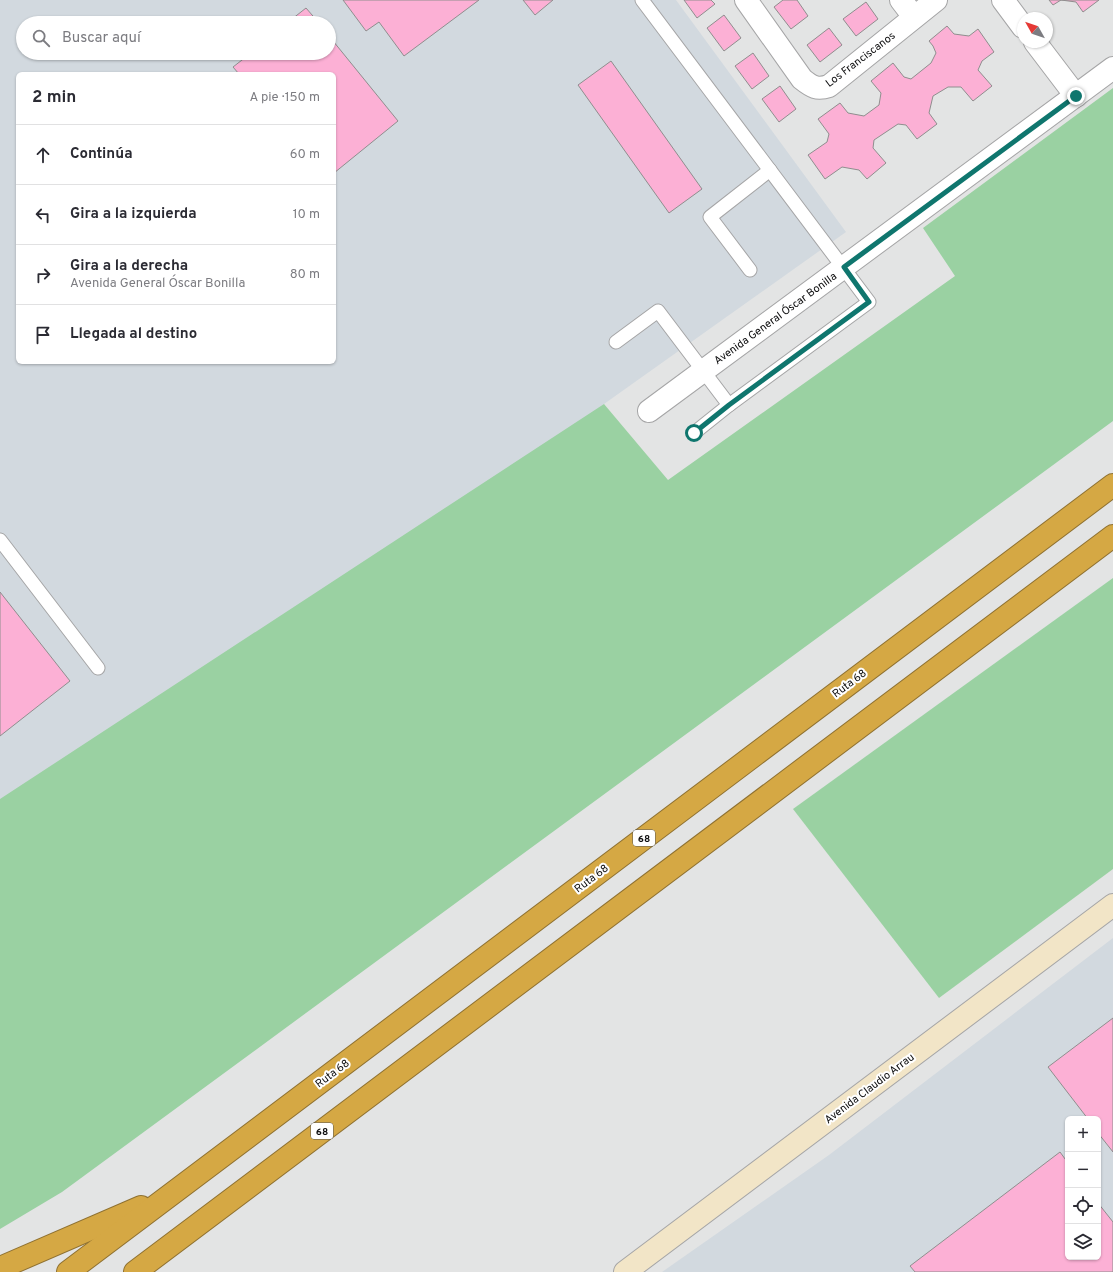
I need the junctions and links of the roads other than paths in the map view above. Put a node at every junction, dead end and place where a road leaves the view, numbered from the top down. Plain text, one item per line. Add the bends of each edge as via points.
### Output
1 (642, 0) edge
2 (746, 0) edge
3 (901, 0) edge
4 (936, 0) edge
5 (1003, 0) edge
6 (914, 17) junction
7 (1017, 19) edge
8 (1040, 48) edge
9 (1113, 68) edge
10 (1076, 96) junction
11 (770, 170) junction
12 (844, 267) junction
13 (750, 270) dead end
14 (616, 342) dead end
15 (703, 371) junction
16 (729, 405) junction
17 (649, 411) dead end
18 (694, 433) dead end
19 (1113, 485) edge
20 (1113, 536) edge
21 (0, 540) edge
22 (98, 668) dead end
23 (1113, 905) edge
24 (174, 1192) junction
25 (0, 1268) edge
26 (30, 1272) edge
27 (68, 1272) edge
28 (135, 1272) edge
29 (626, 1272) edge

1 - 11 lane
2 - 6 street, Los Franciscanos via 802,79 811,86 821,89 829,86
3 - 6 street
4 - 6 street, Los Franciscanos
5 - 7 street
8 - 10 street
9 - 10 street, Avenida General Óscar Bonilla
10 - 12 street, Avenida General Óscar Bonilla
11 - 12 lane
11 - 13 lane via 710,217
12 - 15 street, Avenida General Óscar Bonilla
12 - 16 lane via 869,302
14 - 15 lane via 658,311
15 - 16 lane
15 - 17 street, Avenida General Óscar Bonilla
16 - 18 lane
19 - 24 highway, Ruta 68 / 68
20 - 28 highway, 68
21 - 22 lane
23 - 29 street, Avenida Claudio Arrau
24 - 25 highway
24 - 26 highway
24 - 27 highway, Ruta 68 / 68

